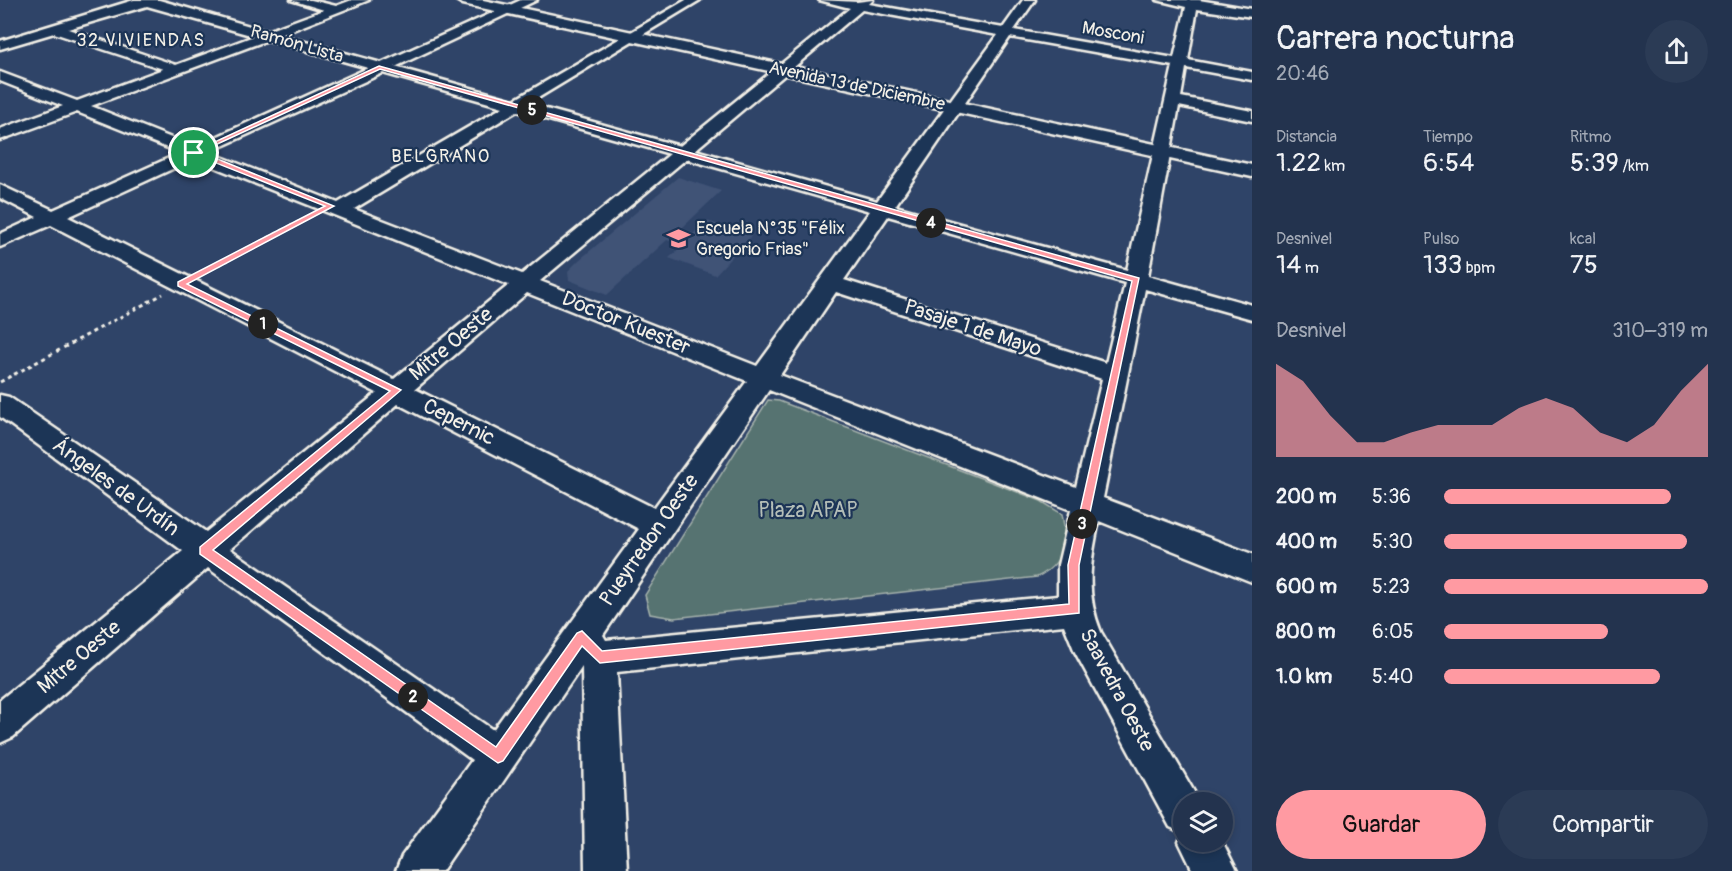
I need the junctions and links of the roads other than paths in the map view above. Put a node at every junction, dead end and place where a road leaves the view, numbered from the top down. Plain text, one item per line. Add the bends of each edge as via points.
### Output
1 (297, 0) edge
2 (363, 0) edge
3 (463, 0) edge
4 (485, 0) edge
5 (694, 0) edge
6 (825, 0) edge
7 (1029, 0) edge
8 (1163, 0) edge
9 (146, 1) edge
10 (1192, 2) edge
11 (863, 3) edge
12 (519, 5) edge
13 (337, 10) junction
14 (1252, 13) edge
15 (55, 29) junction
16 (1006, 32) junction
17 (634, 35) junction
18 (266, 36) junction
19 (0, 45) edge
20 (1180, 63) junction
21 (379, 68) junction
22 (785, 68) junction
23 (176, 69) junction
24 (0, 76) edge
25 (1252, 76) edge
26 (1170, 100) junction
27 (514, 105) junction
28 (956, 105) junction
29 (76, 106) junction
30 (1252, 116) edge
31 (0, 135) edge
32 (1161, 149) junction
33 (194, 153) junction
34 (685, 153) junction
35 (1252, 166) edge
36 (1252, 171) edge
37 (0, 191) edge
38 (335, 207) junction
39 (883, 210) junction
40 (52, 218) junction
41 (0, 241) edge
42 (1136, 280) junction
43 (525, 283) junction
44 (831, 283) junction
45 (1252, 312) edge
46 (1114, 374) junction
47 (761, 377) junction
48 (397, 390) junction
49 (0, 404) edge
50 (1086, 502) junction
51 (660, 525) junction
52 (204, 550) junction
53 (1252, 568) edge
54 (1075, 609) junction
55 (591, 647) junction
56 (0, 724) edge
57 (498, 756) junction
58 (1173, 793) edge
59 (1206, 852) edge
60 (417, 871) edge
61 (606, 871) edge
62 (1216, 871) edge

1 - 13 street
2 - 13 street
3 - 12 street, Avenida 13 de Diciembre
4 - 12 street, Avenida 13 de Diciembre
5 - 17 street
6 - 11 street, Mosconi
7 - 16 street, Pueyrredon Oeste
8 - 10 street
9 - 15 street
9 - 18 street, Ramón Lista
10 - 14 street
10 - 20 street, Saavedra Oeste
11 - 16 street, Mosconi
11 - 22 street, Mitre Oeste
12 - 17 street, Avenida 13 de Diciembre
12 - 21 street
13 - 18 street
15 - 19 street
15 - 23 street
16 - 20 street, Mosconi
16 - 28 street, Pueyrredon Oeste
17 - 22 street, Avenida 13 de Diciembre
17 - 27 street
18 - 21 street, Ramón Lista
18 - 23 street
20 - 25 street, Mosconi
20 - 26 street, Saavedra Oeste
21 - 27 street, Ramón Lista
21 - 33 street
22 - 28 street, Avenida 13 de Diciembre
22 - 34 street, Mitre Oeste
23 - 29 street
24 - 29 street, Doctor Kuester
26 - 30 street
26 - 32 street, Saavedra Oeste
27 - 34 street, Ramón Lista
27 - 38 street
28 - 32 street, Avenida 13 de Diciembre
28 - 39 street, Pueyrredon Oeste
29 - 31 street
29 - 33 street, Doctor Kuester
32 - 35 street, Avenida 13 de Diciembre
32 - 36 street, Avenida 13 de Diciembre
32 - 42 street, Saavedra Oeste
33 - 38 street, Doctor Kuester
33 - 40 street
34 - 39 street, Ramón Lista
34 - 43 street, Mitre Oeste
37 - 40 street, Cepernic
38 - 43 street, Doctor Kuester
39 - 42 street, Ramón Lista
39 - 44 street, Pueyrredon Oeste
40 - 41 street
40 - 48 street, Cepernic
42 - 45 street, Ramón Lista
42 - 46 street, Saavedra Oeste
43 - 47 street, Doctor Kuester
43 - 48 street, Mitre Oeste
44 - 46 street, Pasaje 1 de Mayo
44 - 47 street, Pueyrredon Oeste
46 - 50 street, Saavedra Oeste
47 - 50 street, Doctor Kuester
47 - 51 street, Pueyrredon Oeste
48 - 51 street, Cepernic
48 - 52 street, Mitre Oeste
49 - 52 street, Ángeles de Urdín
50 - 53 street, Doctor Kuester
50 - 54 street, Saavedra Oeste via 1074,565
51 - 55 street, Pueyrredon Oeste
52 - 56 street, Mitre Oeste
52 - 57 street, Ángeles de Urdín
54 - 55 street
54 - 58 street, Saavedra Oeste via 1087,641
55 - 57 street, Pueyrredon Oeste
55 - 61 street
57 - 60 street, Pueyrredon Oeste
59 - 62 street

